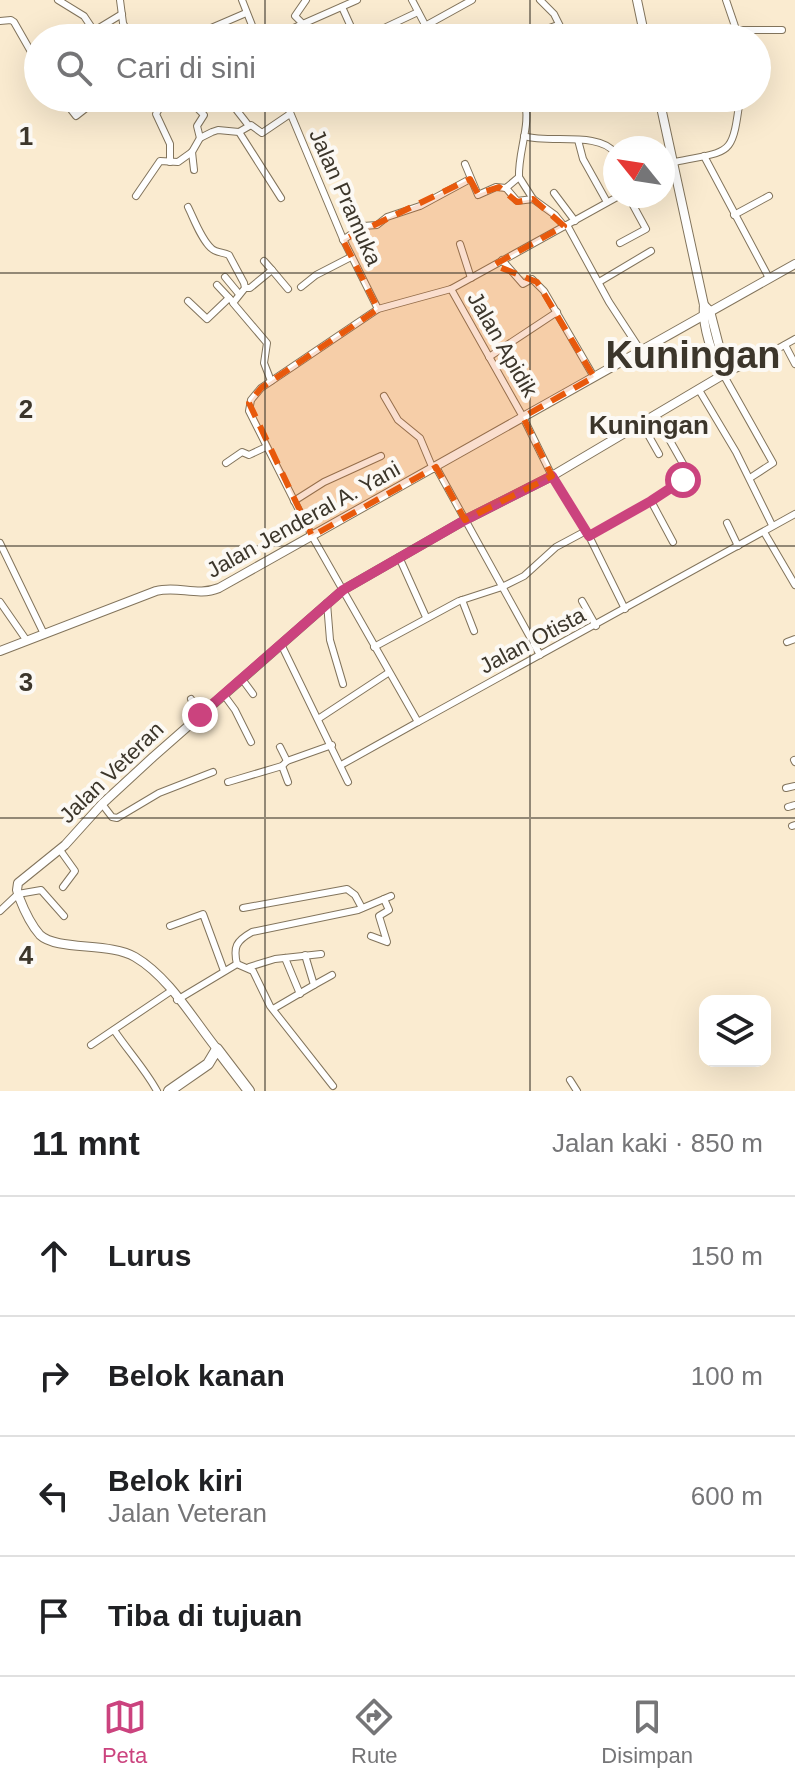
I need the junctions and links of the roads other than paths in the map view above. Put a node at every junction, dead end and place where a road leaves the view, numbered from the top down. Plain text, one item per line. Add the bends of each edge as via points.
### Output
1 (58, 0) edge
2 (120, 0) edge
3 (242, 0) edge
4 (306, 0) edge
5 (357, 0) edge
6 (412, 0) edge
7 (472, 0) edge
8 (540, 0) edge
9 (637, 0) edge
10 (726, 0) edge
11 (342, 7) junction
12 (418, 12) junction
13 (246, 13) junction
14 (122, 14) junction
15 (0, 21) edge
16 (89, 24) edge
17 (106, 24) edge
18 (125, 24) edge
19 (221, 24) edge
20 (251, 24) edge
21 (303, 24) joint
22 (350, 24) edge
23 (393, 24) edge
24 (424, 24) edge
25 (429, 24) edge
26 (559, 24) edge
27 (642, 24) edge
28 (734, 24) edge
29 (771, 30) edge
30 (782, 30) dead end
31 (24, 40) edge
32 (157, 112) edge
33 (201, 112) edge
34 (238, 112) edge
35 (526, 112) edge
36 (662, 112) edge
37 (738, 112) edge
38 (290, 114) joint
39 (249, 126) junction
40 (239, 132) junction
41 (668, 136) edge
42 (200, 138) junction
43 (523, 138) junction
44 (579, 144) junction
45 (603, 144) edge
46 (192, 152) junction
47 (704, 156) junction
48 (675, 158) edge
49 (170, 162) junction
50 (675, 163) edge
51 (465, 164) dead end
52 (194, 170) dead end
53 (519, 177) junction
54 (470, 179) junction
55 (506, 188) junction
56 (554, 193) dead end
57 (603, 194) edge
58 (136, 196) dead end
59 (769, 196) dead end
60 (281, 198) dead end
61 (533, 199) junction
62 (603, 204) edge
63 (188, 207) dead end
64 (635, 208) edge
65 (734, 215) junction
66 (575, 221) junction
67 (566, 226) junction
68 (343, 240) junction
69 (620, 243) dead end
70 (460, 244) dead end
71 (651, 251) dead end
72 (351, 257) junction
73 (502, 260) junction
74 (264, 261) dead end
75 (795, 264) edge
76 (272, 270) junction
77 (225, 277) dead end
78 (471, 278) junction
79 (769, 278) junction
80 (599, 282) junction
81 (217, 285) dead end
82 (301, 287) dead end
83 (288, 289) dead end
84 (451, 289) junction
85 (242, 291) junction
86 (231, 300) junction
87 (188, 301) dead end
88 (378, 309) junction
89 (706, 311) junction
90 (557, 312) junction
91 (795, 339) edge
92 (785, 345) junction
93 (641, 351) junction
94 (489, 357) junction
95 (795, 364) edge
96 (724, 374) junction
97 (594, 377) junction
98 (271, 381) junction
99 (699, 390) junction
100 (384, 396) dead end
101 (656, 416) junction
102 (523, 417) junction
103 (642, 424) junction
104 (266, 447) junction
105 (659, 454) dead end
106 (381, 456) dead end
107 (226, 463) dead end
108 (434, 468) junction
109 (552, 476) junction
110 (750, 478) junction
111 (294, 501) junction
112 (651, 501) junction
113 (795, 514) edge
114 (465, 520) junction
115 (727, 523) dead end
116 (772, 525) junction
117 (764, 532) junction
118 (586, 534) junction
119 (312, 536) junction
120 (673, 542) dead end
121 (0, 543) edge
122 (738, 546) junction
123 (399, 557) junction
124 (795, 585) edge
125 (502, 587) junction
126 (343, 590) junction
127 (462, 600) junction
128 (582, 601) dead end
129 (0, 602) edge
130 (327, 603) junction
131 (625, 609) junction
132 (426, 617) junction
133 (596, 626) junction
134 (474, 631) dead end
135 (44, 634) junction
136 (795, 639) edge
137 (27, 641) junction
138 (787, 642) dead end
139 (281, 644) junction
140 (374, 647) junction
141 (0, 651) edge
142 (540, 655) junction
143 (388, 673) junction
144 (242, 679) junction
145 (343, 684) dead end
146 (253, 694) dead end
147 (224, 695) junction
148 (191, 699) dead end
149 (200, 715) junction
150 (318, 719) junction
151 (418, 722) junction
152 (251, 742) dead end
153 (332, 745) junction
154 (280, 747) dead end
155 (284, 763) junction
156 (341, 765) junction
157 (213, 772) dead end
158 (228, 782) dead end
159 (288, 782) dead end
160 (348, 782) dead end
161 (795, 786) edge
162 (786, 788) dead end
163 (102, 804) junction
164 (60, 850) junction
165 (63, 887) dead end
166 (18, 896) junction
167 (243, 908) dead end
168 (362, 908) junction
169 (0, 911) edge
170 (64, 916) dead end
171 (170, 926) dead end
172 (371, 936) dead end
173 (321, 954) dead end
174 (305, 955) junction
175 (285, 958) junction
176 (237, 964) junction
177 (249, 967) junction
178 (224, 971) junction
179 (332, 975) dead end
180 (314, 985) junction
181 (171, 991) junction
182 (300, 994) junction
183 (177, 1000) junction
184 (273, 1009) junction
185 (114, 1030) junction
186 (91, 1045) dead end
187 (217, 1049) junction
188 (225, 1061) junction
189 (208, 1064) junction
190 (570, 1080) dead end
191 (333, 1086) dead end
192 (157, 1091) edge
193 (169, 1091) edge
194 (249, 1091) edge
195 (577, 1091) edge

1 - 16 street
2 - 14 street
3 - 13 street
4 - 21 street via 295,16
5 - 11 street
6 - 12 street
7 - 25 street
8 - 26 street
9 - 27 main road
10 - 28 street
11 - 21 street
11 - 22 street
12 - 23 street
12 - 24 street
13 - 19 street
13 - 20 street
14 - 17 street
14 - 18 street
15 - 31 street via 14,22
29 - 30 street
32 - 49 street via 170,144
33 - 42 street
34 - 39 street
35 - 43 street
36 - 41 main road
37 - 47 street via 729,147
38 - 39 street via 262,133
38 - 68 street, Jalan Pramuka
39 - 40 street
40 - 42 street via 218,130
40 - 60 street
42 - 46 street
43 - 44 street
43 - 53 street
44 - 45 street
44 - 57 street
46 - 49 street
46 - 52 street
47 - 48 street
47 - 65 street
49 - 58 street via 160,161
50 - 89 main road
51 - 54 street
53 - 55 street
53 - 61 street
54 - 55 street via 478,195
54 - 68 street
55 - 61 street via 517,201
56 - 66 street
59 - 65 street
61 - 67 street
62 - 66 street
63 - 85 street via 209,246 229,255
64 - 69 street via 646,229
65 - 79 street
66 - 67 street
67 - 73 street
67 - 80 street
68 - 72 street, Jalan Pramuka
70 - 78 street
71 - 80 street
72 - 82 street
72 - 88 street, Jalan Pramuka
73 - 78 street
73 - 90 street via 523,284 537,282
74 - 76 street
75 - 79 main road, Jalan Jenderal A. Yani
76 - 83 street
76 - 85 street
77 - 85 street
78 - 84 street
79 - 89 main road, Jalan Jenderal A. Yani
80 - 93 street
81 - 86 street
84 - 88 street
84 - 94 street, Jalan Apidik
85 - 86 street
86 - 87 street via 207,319
86 - 98 street via 267,343 264,363
88 - 98 street
89 - 93 main road, Jalan Jenderal A. Yani
89 - 96 main road via 716,363
90 - 94 street
90 - 97 street
91 - 92 street
92 - 95 street
92 - 96 street
93 - 97 main road, Jalan Jenderal A. Yani
94 - 102 street, Jalan Apidik
96 - 99 main road, Jalan Veteran
96 - 110 street via 773,463
97 - 102 main road, Jalan Jenderal A. Yani
98 - 104 street via 248,409
99 - 101 main road, Jalan Veteran
99 - 110 street
100 - 108 street via 398,420 420,438
101 - 103 main road, Jalan Veteran
101 - 112 street via 687,474
102 - 108 main road, Jalan Jenderal A. Yani
102 - 109 street, Jalan Apidik
103 - 105 street
103 - 109 main road, Jalan Veteran
104 - 107 street via 249,455 242,452
104 - 111 street
106 - 111 street
108 - 114 street
108 - 119 main road, Jalan Jenderal A. Yani
109 - 114 main road, Jalan Veteran
109 - 118 street, Jalan Apidik
110 - 116 street
111 - 119 street
112 - 118 street
112 - 120 street
113 - 116 street, Jalan Otista
114 - 123 main road, Jalan Veteran
114 - 125 street
115 - 122 street
116 - 117 street, Jalan Otista
117 - 122 street, Jalan Otista
117 - 124 street
118 - 125 street via 556,547 531,571
118 - 131 street, Jalan Apidik
119 - 126 street
119 - 135 main road, Jalan Jenderal A. Yani via 208,593 156,591
121 - 135 street
122 - 131 street, Jalan Otista
123 - 126 main road, Jalan Veteran
123 - 132 street
125 - 127 street
125 - 142 street
126 - 130 main road, Jalan Veteran
126 - 140 street
127 - 132 street
127 - 134 street
128 - 133 street
129 - 137 street
130 - 139 main road, Jalan Veteran
130 - 145 street via 330,640
131 - 133 street, Jalan Otista
132 - 140 street
133 - 142 street, Jalan Otista
135 - 137 main road, Jalan Jenderal A. Yani
136 - 138 street
137 - 141 main road, Jalan Jenderal A. Yani
139 - 144 main road, Jalan Veteran
139 - 150 street
140 - 143 street
142 - 151 street, Jalan Otista
143 - 150 street
143 - 151 street
144 - 146 street
144 - 147 main road, Jalan Veteran
147 - 149 main road, Jalan Veteran
147 - 152 street
148 - 149 street
149 - 163 main road, Jalan Veteran
150 - 153 street
151 - 156 street, Jalan Otista
153 - 155 street
153 - 156 street
154 - 155 street
155 - 158 street
155 - 159 street
156 - 160 street
157 - 163 street via 159,793 117,818
161 - 162 street
163 - 164 main road, Jalan Veteran
164 - 165 street via 75,871
164 - 166 main road, Jalan Veteran via 22,878
166 - 169 street
166 - 170 street via 41,890
166 - 181 main road via 42,937 128,954
167 - 168 street via 347,889
168 - 172 street via 388,898 389,910 379,916 387,942
168 - 176 street via 252,932 237,942
171 - 178 street via 203,914
173 - 174 street
174 - 175 street
174 - 180 street
175 - 177 street
175 - 182 street
176 - 177 street
176 - 178 street
177 - 184 street
178 - 183 street
179 - 180 street
180 - 182 street
181 - 183 main road
181 - 185 street
182 - 184 street
183 - 187 main road
184 - 191 street
185 - 186 street
185 - 192 street
187 - 188 highway
187 - 189 highway
188 - 189 highway
188 - 194 highway
189 - 193 highway
190 - 195 street

